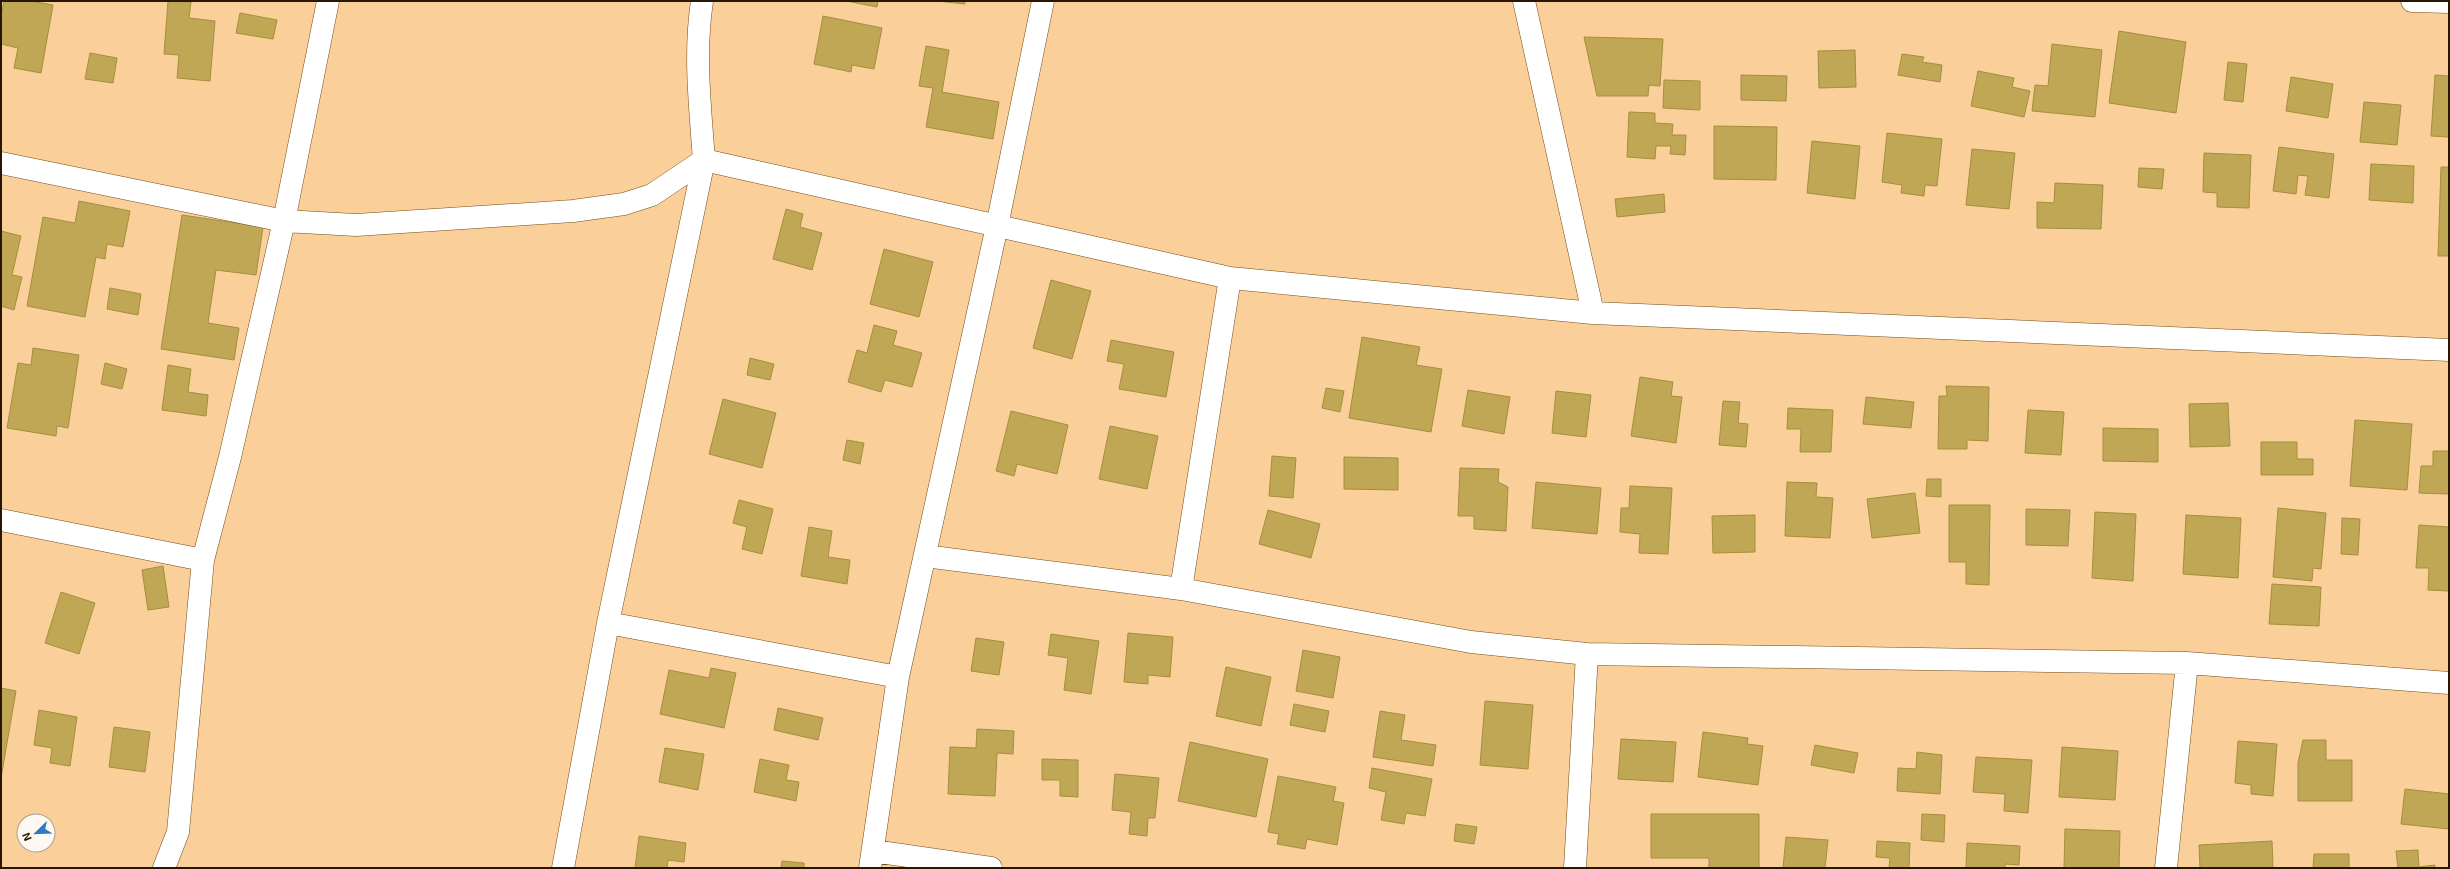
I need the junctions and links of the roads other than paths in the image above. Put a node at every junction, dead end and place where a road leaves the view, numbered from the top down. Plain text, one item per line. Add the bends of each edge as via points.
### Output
1 (328, 1) edge
2 (702, 1) edge
3 (1043, 1) edge
4 (1524, 1) edge
5 (2412, 1) edge
6 (2449, 2) edge
7 (704, 160) junction
8 (1, 163) edge
9 (284, 221) junction
10 (997, 226) junction
11 (1230, 278) junction
12 (1593, 313) junction
13 (2449, 350) edge
14 (1, 520) edge
15 (925, 556) junction
16 (203, 560) junction
17 (1181, 589) junction
18 (608, 623) junction
19 (1587, 654) junction
20 (2187, 663) junction
21 (898, 677) junction
22 (2449, 683) edge
23 (871, 860) edge
24 (164, 868) edge
25 (563, 868) edge
26 (991, 868) edge
27 (1575, 868) edge
28 (2166, 868) edge

1 - 9 street
2 - 7 street via 698,26 697,66
3 - 10 street
4 - 12 street
5 - 6 street
7 - 9 street via 652,195 624,204 598,208 356,226
7 - 10 street
7 - 18 street
8 - 9 street
9 - 16 street via 230,457
10 - 11 street
10 - 15 street
11 - 12 street
11 - 17 street
12 - 13 street
14 - 16 street
15 - 17 street
15 - 21 street
16 - 24 street via 178,832
17 - 19 street via 1470,642
18 - 21 street
18 - 25 street
19 - 20 street
19 - 27 street
20 - 22 street
20 - 28 street
21 - 23 street
23 - 26 street

